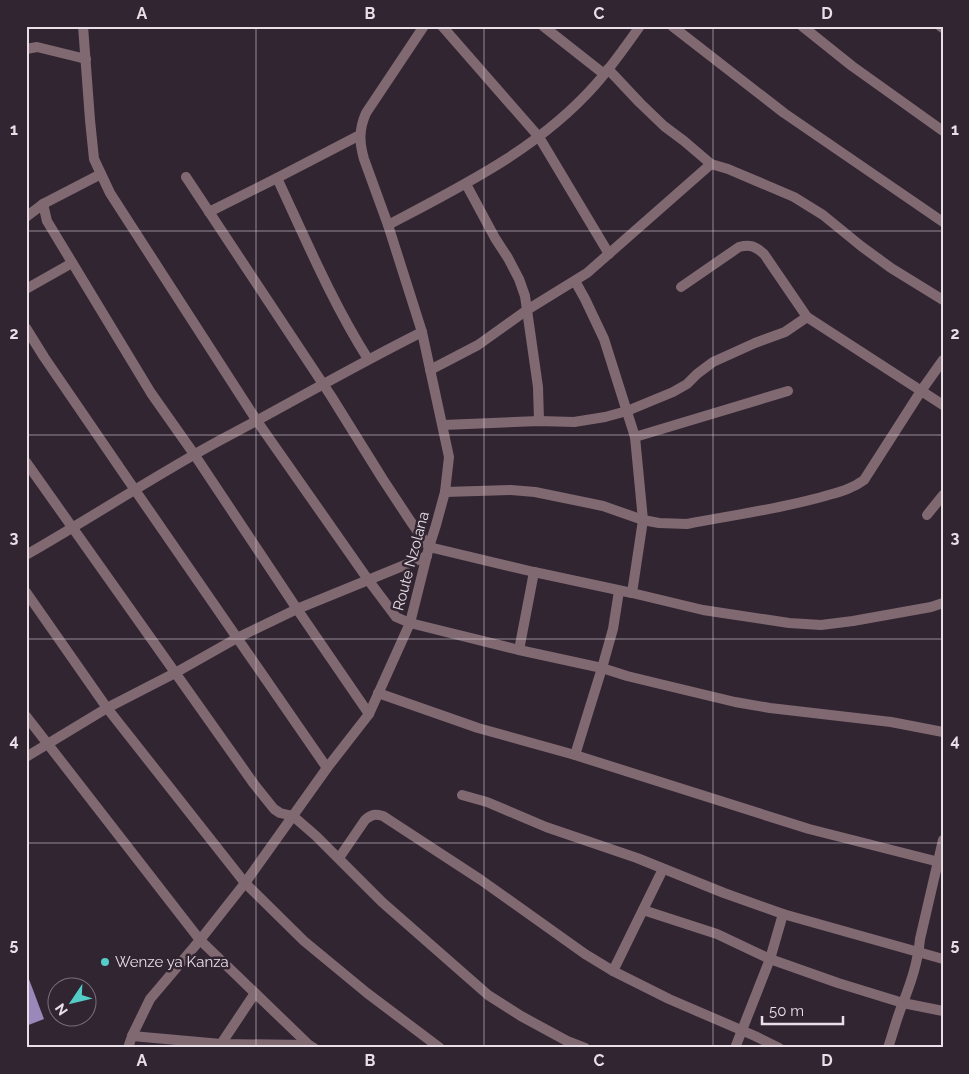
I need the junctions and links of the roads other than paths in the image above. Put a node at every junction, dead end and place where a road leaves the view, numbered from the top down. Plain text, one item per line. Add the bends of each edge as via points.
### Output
1 (83, 26) edge
2 (424, 26) edge
3 (442, 26) edge
4 (543, 26) edge
5 (640, 26) edge
6 (672, 26) edge
7 (802, 26) edge
8 (940, 26) edge
9 (943, 28) edge
10 (26, 49) edge
11 (86, 59) junction
12 (606, 72) junction
13 (943, 131) edge
14 (360, 135) junction
15 (538, 137) junction
16 (711, 164) junction
17 (101, 174) junction
18 (186, 177) dead end
19 (277, 178) junction
20 (466, 184) junction
21 (43, 204) junction
22 (208, 212) junction
23 (26, 217) edge
24 (943, 222) edge
25 (388, 225) junction
26 (609, 254) junction
27 (72, 263) junction
28 (575, 281) junction
29 (681, 287) dead end
30 (26, 289) edge
31 (943, 300) edge
32 (528, 310) junction
33 (807, 317) junction
34 (26, 328) edge
35 (422, 332) junction
36 (368, 359) junction
37 (943, 360) edge
38 (430, 370) junction
39 (323, 383) junction
40 (788, 391) dead end
41 (921, 391) junction
42 (943, 405) edge
43 (627, 411) junction
44 (257, 420) junction
45 (539, 421) junction
46 (443, 425) junction
47 (635, 437) junction
48 (194, 454) junction
49 (26, 462) edge
50 (134, 490) junction
51 (445, 492) junction
52 (943, 495) edge
53 (926, 514) dead end
54 (643, 520) junction
55 (73, 528) junction
56 (428, 552) junction
57 (26, 555) edge
58 (534, 572) junction
59 (369, 581) junction
60 (619, 590) junction
61 (26, 592) edge
62 (632, 593) junction
63 (943, 603) edge
64 (297, 609) junction
65 (410, 623) junction
66 (237, 638) junction
67 (519, 650) junction
68 (602, 668) junction
69 (175, 672) junction
70 (378, 693) junction
71 (106, 708) junction
72 (368, 714) junction
73 (26, 716) edge
74 (943, 732) edge
75 (48, 744) junction
76 (575, 755) junction
77 (26, 757) edge
78 (327, 768) junction
79 (462, 795) dead end
80 (292, 816) junction
81 (943, 840) edge
82 (338, 858) junction
83 (940, 862) edge
84 (663, 869) junction
85 (245, 883) junction
86 (643, 910) junction
87 (783, 914) junction
88 (200, 940) junction
89 (919, 952) junction
90 (943, 958) edge
91 (770, 959) junction
92 (613, 971) junction
93 (255, 993) junction
94 (903, 1002) junction
95 (943, 1011) edge
96 (742, 1031) junction
97 (132, 1036) junction
98 (221, 1046) edge
99 (310, 1047) edge
100 (128, 1048) edge
101 (440, 1048) edge
102 (585, 1048) edge
103 (735, 1048) edge
104 (778, 1048) edge
105 (888, 1048) edge

1 - 11 street
2 - 14 street, Route Nzolana via 366,113
3 - 15 street
4 - 12 street
5 - 12 street
6 - 24 street via 784,113
7 - 13 street
8 - 9 street
10 - 11 street via 37,47
11 - 17 street via 94,159
12 - 15 street
12 - 16 street
14 - 19 street
14 - 25 street, Route Nzolana via 364,159
15 - 20 street
15 - 26 street
16 - 26 street
16 - 31 street via 728,168 794,197 823,215 891,268
17 - 21 street
17 - 44 street via 110,193
18 - 22 street
19 - 22 street
19 - 36 street via 336,305
20 - 25 street
20 - 32 street via 519,279
21 - 23 street
21 - 27 street via 46,221
22 - 39 street
25 - 35 street, Route Nzolana
26 - 28 street
27 - 30 street
27 - 48 street via 151,393
28 - 32 street
28 - 43 street via 604,339
29 - 33 street via 739,247 747,245 764,254
32 - 38 street via 478,345
32 - 45 street
33 - 41 street
33 - 43 street via 785,332 712,362 673,392
34 - 50 street
35 - 36 street
35 - 38 street, Route Nzolana
36 - 39 street
37 - 41 street
38 - 46 street, Route Nzolana
39 - 44 street
39 - 56 street
40 - 47 street
41 - 42 street
41 - 54 street via 870,473 856,486 808,501 687,524
43 - 45 street via 574,422
43 - 47 street
44 - 48 street
44 - 59 street
45 - 46 street
46 - 51 street, Route Nzolana via 449,457
47 - 54 street
48 - 50 street
48 - 64 street
49 - 55 street
50 - 55 street
50 - 66 street
51 - 54 street via 535,492 603,506
51 - 56 street, Route Nzolana
52 - 53 street
54 - 62 street
55 - 57 street
55 - 69 street
56 - 58 street
56 - 59 street
56 - 65 street, Route Nzolana
58 - 60 street
58 - 67 street
59 - 64 street
59 - 65 street via 396,617
60 - 62 street
60 - 68 street
61 - 71 street
62 - 63 street via 703,610 821,625 931,608
64 - 66 street
64 - 72 street
65 - 67 street
65 - 70 street, Route Nzolana
66 - 69 street
66 - 78 street
67 - 68 street
68 - 74 street via 770,708 891,722
68 - 76 street
69 - 71 street
69 - 80 street via 274,809
70 - 72 street, Route Nzolana
70 - 76 street via 478,728
71 - 75 street
71 - 85 street
72 - 78 street, Route Nzolana
73 - 75 street
75 - 77 street
75 - 88 street
76 - 83 street via 810,829
78 - 80 street, Route Nzolana
79 - 84 street
80 - 82 street
80 - 85 street, Route Nzolana
81 - 83 street
82 - 92 street via 365,820 371,815 384,816
82 - 102 street via 382,902 488,995 521,1016
83 - 89 street
84 - 86 street
84 - 87 street
85 - 88 street, Route Nzolana
85 - 101 street via 304,941
86 - 91 street via 717,934
86 - 92 street
87 - 89 street
87 - 91 street
88 - 93 street
88 - 97 street, Route Nzolana via 150,999
89 - 90 street
89 - 94 street
91 - 94 street
91 - 96 street
92 - 96 street
93 - 98 street
93 - 99 street
94 - 95 street
94 - 105 street
96 - 103 street
96 - 104 street
97 - 98 street
97 - 100 street, Route Nzolana
98 - 99 street

